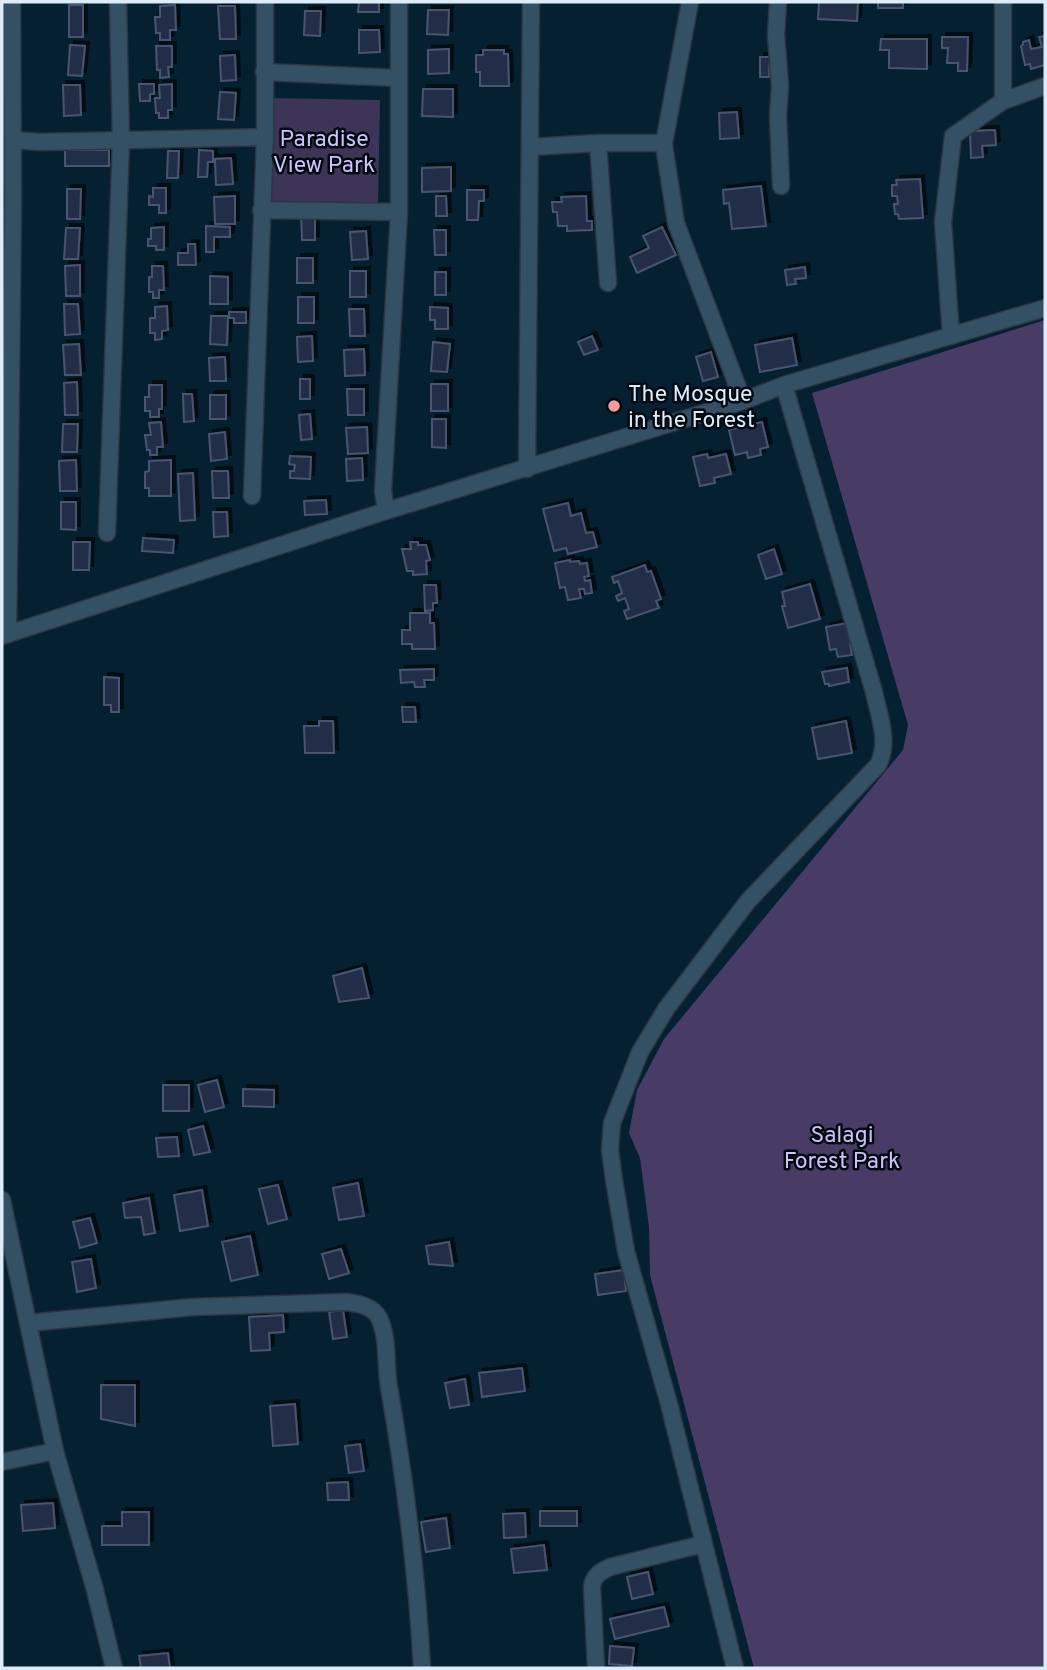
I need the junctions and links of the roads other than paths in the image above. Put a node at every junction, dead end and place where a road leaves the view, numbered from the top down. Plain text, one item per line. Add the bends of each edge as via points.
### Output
1 (12, 2) edge
2 (118, 2) edge
3 (265, 2) edge
4 (399, 2) edge
5 (531, 2) edge
6 (690, 2) edge
7 (778, 2) edge
8 (1003, 2) edge
9 (7, 67) edge
10 (264, 72) junction
11 (398, 78) junction
12 (1045, 86) edge
13 (1003, 101) junction
14 (265, 137) junction
15 (14, 140) junction
16 (121, 141) junction
17 (598, 143) junction
18 (664, 143) junction
19 (530, 147) junction
20 (780, 186) dead end
21 (8, 201) edge
22 (261, 210) junction
23 (399, 212) junction
24 (608, 283) dead end
25 (1045, 308) edge
26 (7, 335) edge
27 (951, 336) junction
28 (784, 385) junction
29 (743, 401) junction
30 (6, 467) edge
31 (527, 469) junction
32 (252, 496) dead end
33 (386, 511) junction
34 (107, 533) dead end
35 (5, 635) edge
36 (2, 1200) edge
37 (8, 1256) edge
38 (28, 1323) junction
39 (55, 1451) junction
40 (2, 1462) edge
41 (703, 1544) junction
42 (114, 1668) edge
43 (422, 1668) edge
44 (596, 1668) edge
45 (736, 1668) edge

1 - 9 street
2 - 16 street
3 - 10 street
4 - 11 street
5 - 19 street
6 - 18 street
7 - 20 street
8 - 13 street
9 - 15 street
10 - 11 street
10 - 14 street
11 - 23 street
12 - 13 street
13 - 27 street via 953,136 943,222
14 - 16 street
14 - 22 street
15 - 16 street
15 - 21 street
16 - 34 street
17 - 18 street
17 - 19 street
17 - 24 street
18 - 29 street via 676,223
19 - 31 street
21 - 26 street
22 - 23 street
22 - 32 street
23 - 33 street via 383,491
25 - 27 street
26 - 30 street
27 - 28 street
28 - 29 street
28 - 41 street via 885,742 878,765 748,901 666,1009 640,1052 612,1123 610,1150 626,1251
29 - 31 street
30 - 35 street
31 - 33 street
33 - 35 street
36 - 37 street
37 - 38 street
38 - 39 street
38 - 43 street via 193,1307 347,1302 376,1312 385,1345 410,1522
39 - 40 street
39 - 42 street
41 - 44 street via 610,1567 597,1575 592,1587
41 - 45 street

